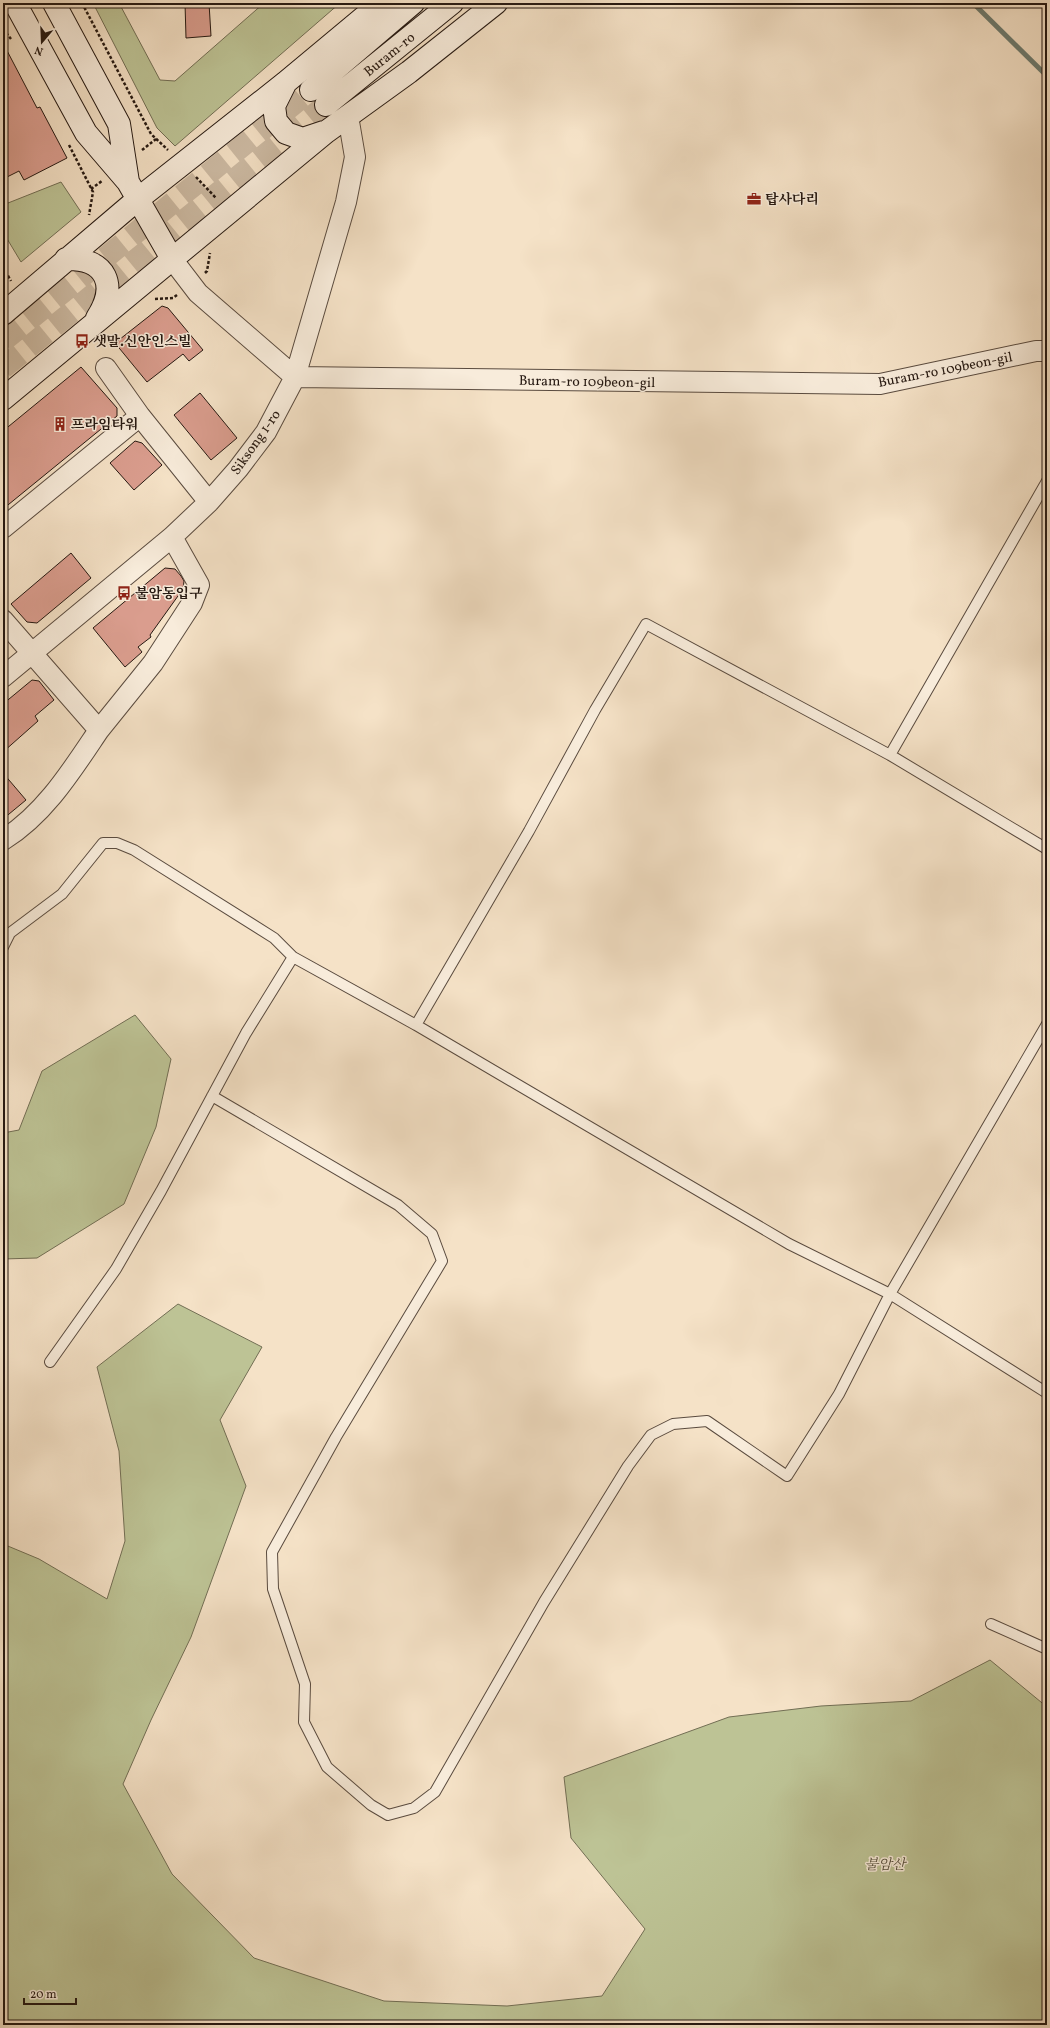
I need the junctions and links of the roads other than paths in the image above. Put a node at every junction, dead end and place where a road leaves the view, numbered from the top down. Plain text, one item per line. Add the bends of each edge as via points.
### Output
1 (15, 3) edge
2 (54, 3) edge
3 (382, 3) edge
4 (413, 3) edge
5 (452, 3) edge
6 (496, 3) edge
7 (285, 83) junction
8 (311, 90) tunnel mouth
9 (326, 105) tunnel mouth
10 (348, 116) junction
11 (326, 132) junction
12 (133, 190) junction
13 (66, 259) junction
14 (172, 259) junction
15 (3, 314) edge
16 (95, 321) junction
17 (1047, 351) edge
18 (106, 368) dead end
19 (295, 377) junction
20 (3, 398) edge
21 (140, 416) junction
22 (1047, 481) edge
23 (209, 502) junction
24 (3, 528) edge
25 (172, 537) junction
26 (3, 620) edge
27 (33, 654) junction
28 (3, 677) edge
29 (99, 730) junction
30 (890, 755) junction
31 (3, 840) edge
32 (1047, 849) edge
33 (3, 947) edge
34 (293, 957) junction
35 (1047, 1024) edge
36 (416, 1025) junction
37 (212, 1096) junction
38 (890, 1294) junction
39 (50, 1362) dead end
40 (1047, 1392) edge
41 (991, 1624) dead end
42 (1047, 1649) edge

1 - 12 street via 86,133
2 - 12 street via 118,124
3 - 7 street
4 - 8 street, Buram-ro
5 - 9 street, Buram-ro
6 - 10 street via 409,72
7 - 11 street via 274,106 276,121 286,133 303,139
7 - 12 street via 184,163
10 - 11 street
10 - 19 street, Siksong 1-ro via 354,164 346,202
11 - 14 street
12 - 13 street
12 - 14 street
13 - 15 street
13 - 16 street via 90,262 102,271 108,283 103,309
14 - 16 street
14 - 19 street via 198,293
16 - 20 street
17 - 19 street, Buram-ro 109beon-gil via 1036,351 880,384
18 - 21 street
19 - 23 street, Siksong 1-ro via 266,432
21 - 23 street
21 - 24 street
22 - 30 lane
23 - 25 street, Siksong 1-ro
25 - 27 street, Siksong 1-ro
25 - 29 street via 199,585 192,603 153,663
26 - 27 street
27 - 28 street, Siksong 1-ro
27 - 29 street
29 - 31 street via 56,790 30,820
30 - 32 lane
30 - 36 lane via 646,624
33 - 34 lane via 10,933 62,894 104,844 117,843 134,850 274,938
34 - 36 lane
34 - 37 lane via 246,1033
35 - 38 lane
36 - 38 lane via 789,1244
37 - 38 lane via 398,1205 432,1234 442,1261 336,1437 272,1552 273,1589 305,1684 304,1722 327,1767 371,1805 388,1815 414,1808 435,1792 548,1595 628,1466 651,1435 673,1424 707,1420 787,1476 839,1394
37 - 39 lane via 116,1269
38 - 40 lane
41 - 42 lane

